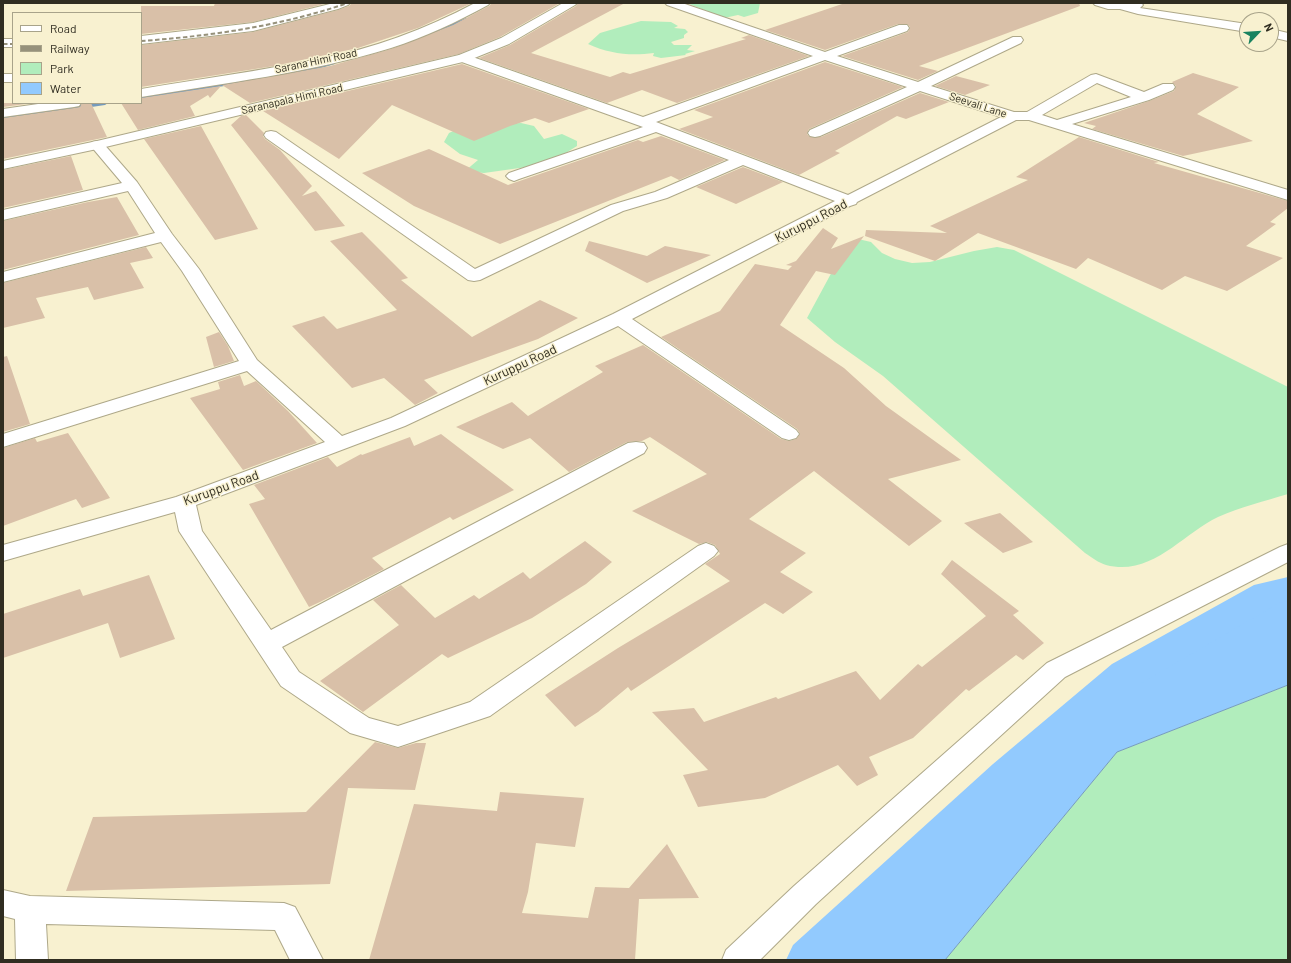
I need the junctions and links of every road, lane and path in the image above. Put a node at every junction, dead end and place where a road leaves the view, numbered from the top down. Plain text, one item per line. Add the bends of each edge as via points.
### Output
1 (344, 3) edge
2 (484, 3) edge
3 (571, 3) edge
4 (671, 3) edge
5 (1099, 3) edge
6 (1147, 3) edge
7 (1124, 7) junction
8 (1239, 27) edge
9 (903, 28) dead end
10 (142, 40) edge
11 (1017, 40) dead end
12 (824, 56) junction
13 (463, 58) junction
14 (146, 80) dead end
15 (920, 86) junction
16 (1168, 87) dead end
17 (160, 90) junction
18 (142, 93) edge
19 (1144, 97) junction
20 (68, 104) edge
21 (3, 114) edge
22 (1021, 116) junction
23 (650, 124) junction
24 (1059, 124) junction
25 (815, 133) dead end
26 (271, 135) dead end
27 (97, 145) junction
28 (742, 160) junction
29 (3, 165) edge
30 (514, 176) dead end
31 (132, 185) junction
32 (1288, 194) edge
33 (850, 201) junction
34 (3, 215) edge
35 (165, 236) junction
36 (3, 277) edge
37 (619, 318) junction
38 (250, 364) junction
39 (789, 434) dead end
40 (3, 441) edge
41 (339, 444) junction
42 (636, 448) dead end
43 (184, 502) junction
44 (706, 552) dead end
45 (1288, 552) edge
46 (3, 553) edge
47 (266, 644) junction
48 (16, 907) edge
49 (32, 960) edge
50 (307, 960) edge
51 (738, 960) edge

1 - 10 street via 253,27
2 - 17 street, Sarana Himi Road via 448,22 386,45 320,63
3 - 13 street, Saranapala Himi Road via 505,41
4 - 12 street, Seevali Lane
5 - 7 street
6 - 7 street
7 - 8 street
9 - 12 street
11 - 15 street
12 - 15 street, Seevali Lane
12 - 23 street
13 - 23 street
13 - 27 street, Saranapala Himi Road
14 - 17 street via 158,80
15 - 22 street, Seevali Lane
15 - 25 street
16 - 19 street
17 - 18 street, Sarana Himi Road
19 - 22 street, Kuruppu Road via 1096,78
19 - 24 street
20 - 21 street
22 - 24 street, Seevali Lane
22 - 33 street, Kuruppu Road
23 - 28 street
23 - 30 street
24 - 32 street, Seevali Lane
26 - 28 street via 474,276 617,208 661,195
27 - 29 street, Saranapala Himi Road
27 - 31 street
28 - 33 street
31 - 34 street
31 - 35 street
33 - 37 street, Kuruppu Road
35 - 36 street
35 - 38 street via 190,269
37 - 39 street
37 - 41 street, Kuruppu Road via 398,422
38 - 40 street
38 - 41 street
41 - 43 street, Kuruppu Road
42 - 47 street
43 - 46 street, Kuruppu Road
43 - 47 street via 191,532
44 - 47 street via 480,709 398,737 360,726 290,679
45 - 51 street via 1056,670 805,895
48 - 49 street
48 - 50 street via 284,917

